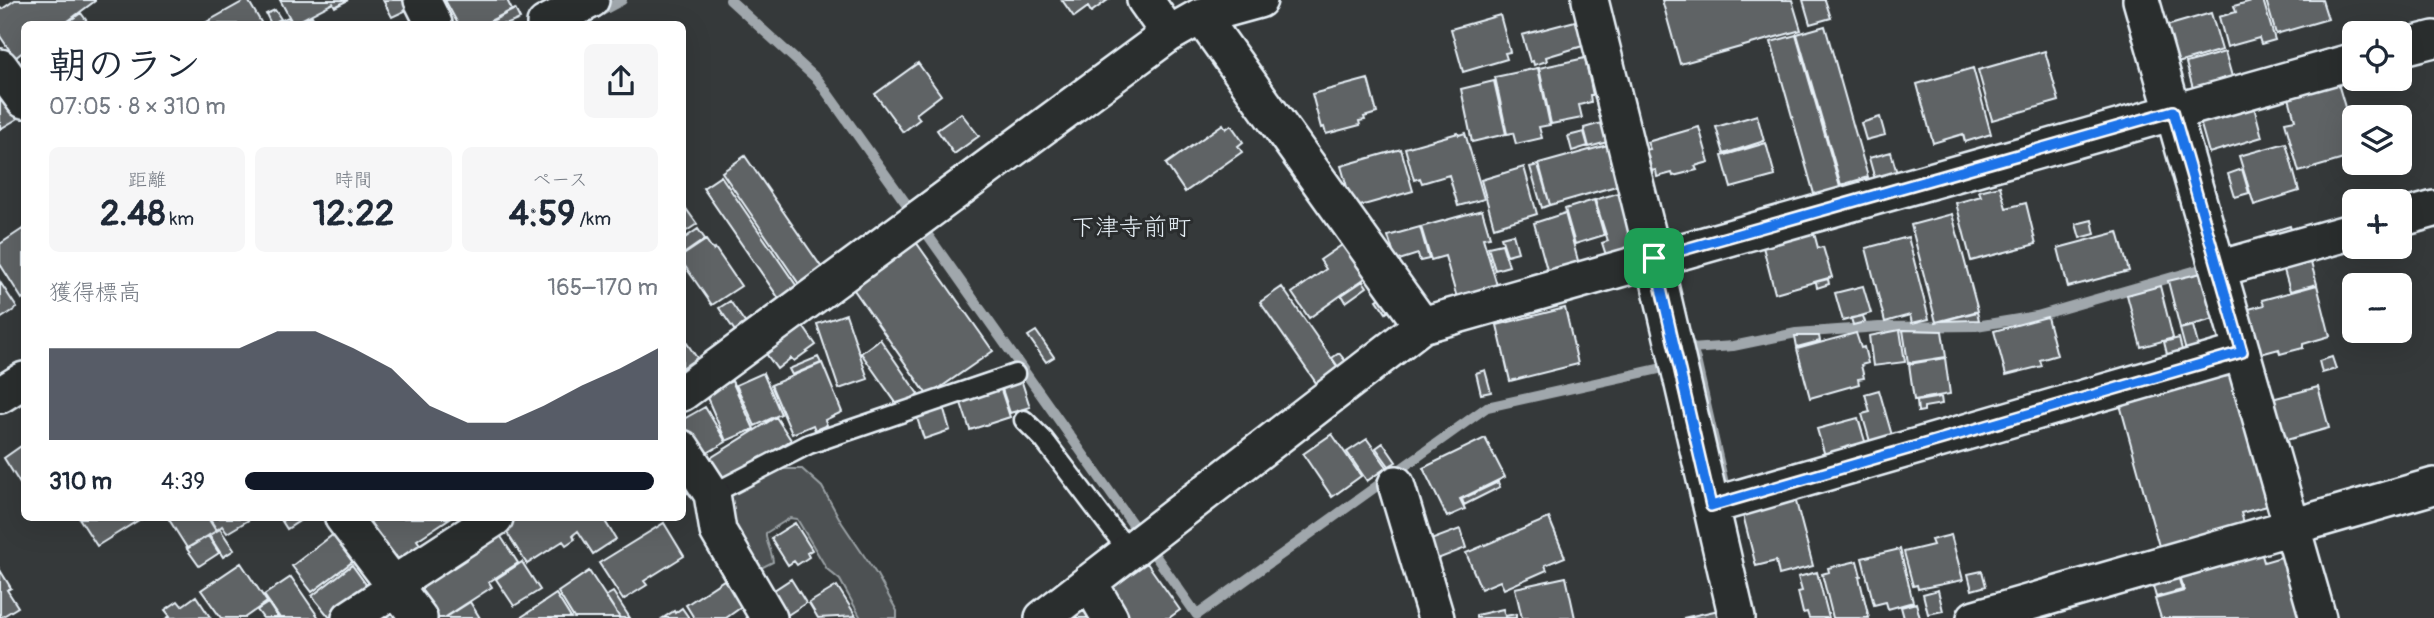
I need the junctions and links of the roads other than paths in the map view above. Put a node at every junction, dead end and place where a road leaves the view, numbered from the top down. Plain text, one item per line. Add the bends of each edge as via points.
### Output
1 (422, 0) edge
2 (591, 0) edge
3 (1145, 0) edge
4 (1259, 0) edge
5 (1590, 0) edge
6 (2141, 0) edge
7 (1200, 16) junction
8 (432, 21) edge
9 (551, 21) edge
10 (1169, 34) junction
11 (2434, 39) edge
12 (2412, 45) edge
13 (2342, 64) edge
14 (0, 67) edge
15 (21, 96) edge
16 (2173, 111) junction
17 (2434, 209) edge
18 (2412, 215) edge
19 (2342, 234) edge
20 (1654, 258) junction
21 (2218, 269) junction
22 (1422, 325) junction
23 (2242, 352) junction
24 (1015, 374) dead end
25 (21, 382) edge
26 (686, 390) edge
27 (0, 395) edge
28 (1024, 420) dead end
29 (686, 454) edge
30 (1396, 484) dead end
31 (2434, 486) edge
32 (712, 494) junction
33 (1711, 506) junction
34 (345, 521) edge
35 (491, 521) edge
36 (2291, 526) junction
37 (1129, 552) junction
38 (1089, 582) junction
39 (396, 586) junction
40 (349, 618) edge
41 (419, 618) edge
42 (769, 618) edge
43 (1043, 618) edge
44 (1111, 618) edge
45 (1436, 618) edge
46 (1737, 618) edge
47 (1975, 618) edge
48 (2318, 618) edge

1 - 8 street
2 - 9 street
3 - 10 street
4 - 7 street
5 - 20 street
6 - 16 street
7 - 10 street
7 - 22 street
10 - 26 street
11 - 12 street
13 - 16 street
14 - 15 street
16 - 20 street
16 - 21 street
17 - 18 street
19 - 21 street
20 - 22 street
20 - 33 street
21 - 23 street
22 - 37 street
23 - 33 street
23 - 36 street
24 - 32 lane via 809,444
25 - 27 street
28 - 37 lane
29 - 32 street
30 - 45 street
31 - 36 street
32 - 42 street via 719,531
33 - 46 street
34 - 39 street
35 - 39 street
36 - 47 street
36 - 48 street
37 - 38 street
38 - 43 street
38 - 44 street
39 - 40 street
39 - 41 street

